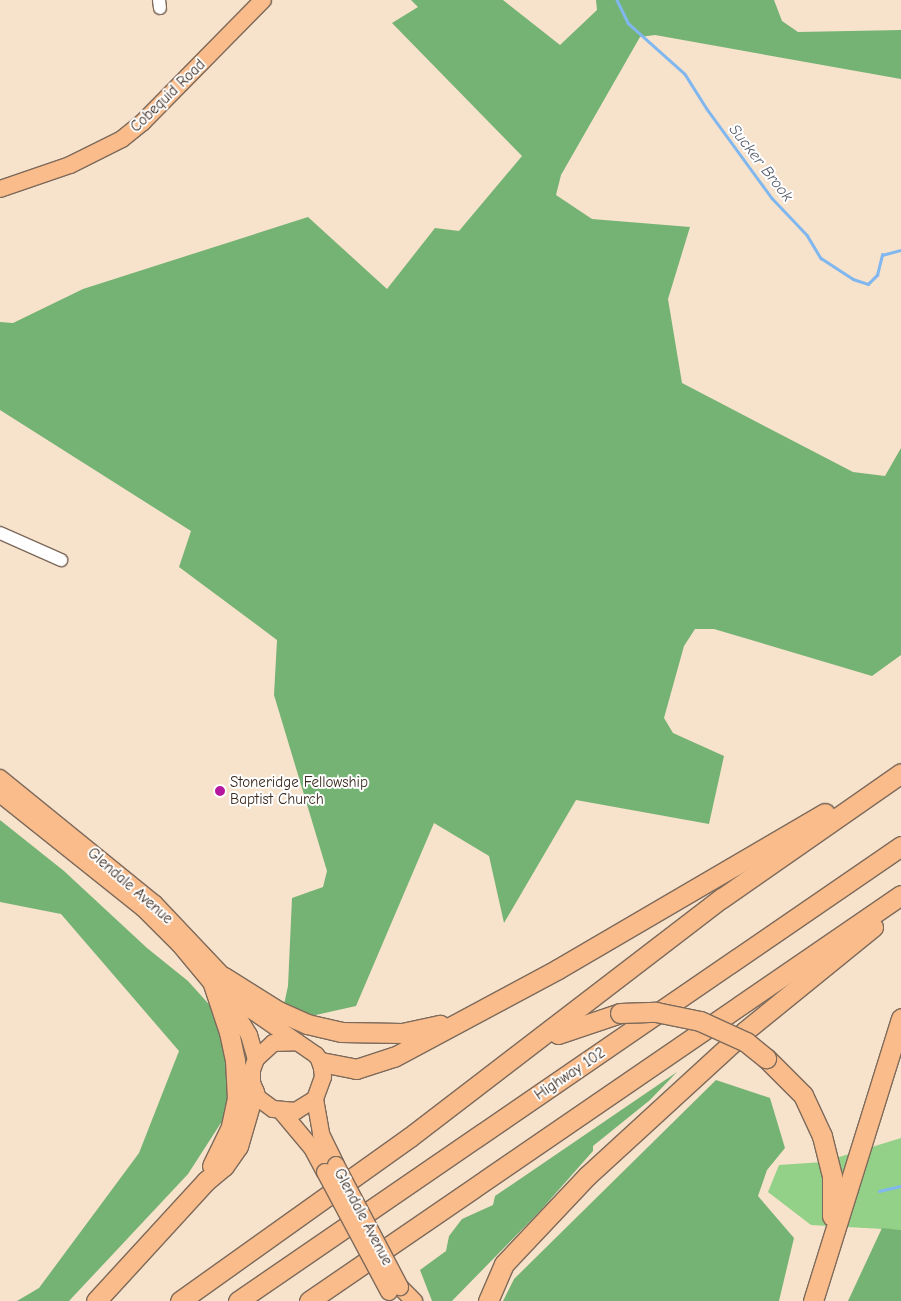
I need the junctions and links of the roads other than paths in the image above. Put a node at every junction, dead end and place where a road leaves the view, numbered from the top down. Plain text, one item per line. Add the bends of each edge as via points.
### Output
1 (264, 0) edge
2 (0, 189) edge
3 (0, 533) edge
4 (61, 560) dead end
5 (901, 768) edge
6 (901, 773) edge
7 (0, 778) edge
8 (0, 794) edge
9 (901, 846) edge
10 (901, 895) edge
11 (901, 904) edge
12 (218, 979) junction
13 (901, 1018) edge
14 (458, 1022) junction
15 (297, 1042) junction
16 (256, 1059) junction
17 (321, 1062) junction
18 (496, 1073) junction
19 (254, 1091) junction
20 (315, 1099) junction
21 (281, 1111) junction
22 (331, 1169) junction
23 (206, 1181) junction
24 (831, 1235) junction
25 (395, 1293) edge
26 (96, 1301) edge
27 (180, 1301) edge
28 (238, 1301) edge
29 (309, 1301) edge
30 (414, 1301) edge
31 (488, 1301) edge
32 (813, 1301) edge

1 - 2 main road, Cobequid Road via 143,122 122,139 70,165
3 - 4 street
5 - 14 highway via 558,969
6 - 18 highway via 722,898
7 - 12 main road, Glendale Avenue via 154,903
8 - 12 main road, Glendale Avenue via 143,908
9 - 28 highway, Highway 102
10 - 29 highway
11 - 31 highway via 746,1031 587,1176 504,1264
12 - 14 highway via 307,1024 341,1032 402,1033
12 - 15 main road, Glendale Avenue via 251,1010
12 - 16 main road, Glendale Avenue via 245,1027
12 - 23 highway via 235,1060 237,1098 231,1127
13 - 24 highway
14 - 17 highway via 372,1067 356,1069
15 - 16 main road via 273,1043
15 - 17 main road, Glendale Avenue via 308,1047
16 - 19 main road, Glendale Avenue via 252,1070
17 - 20 main road, Glendale Avenue via 323,1077
18 - 24 highway, bridge via 557,1035 620,1013 656,1012 700,1021 746,1042 803,1095 822,1136 832,1176
18 - 27 highway
19 - 21 main road, Glendale Avenue via 263,1103
19 - 23 highway via 248,1122 238,1146 224,1166
20 - 21 main road via 296,1111
20 - 22 main road, Glendale Avenue
21 - 22 main road, Glendale Avenue
22 - 25 main road, Glendale Avenue, bridge
23 - 26 highway
24 - 32 highway
25 - 30 main road, Glendale Avenue

